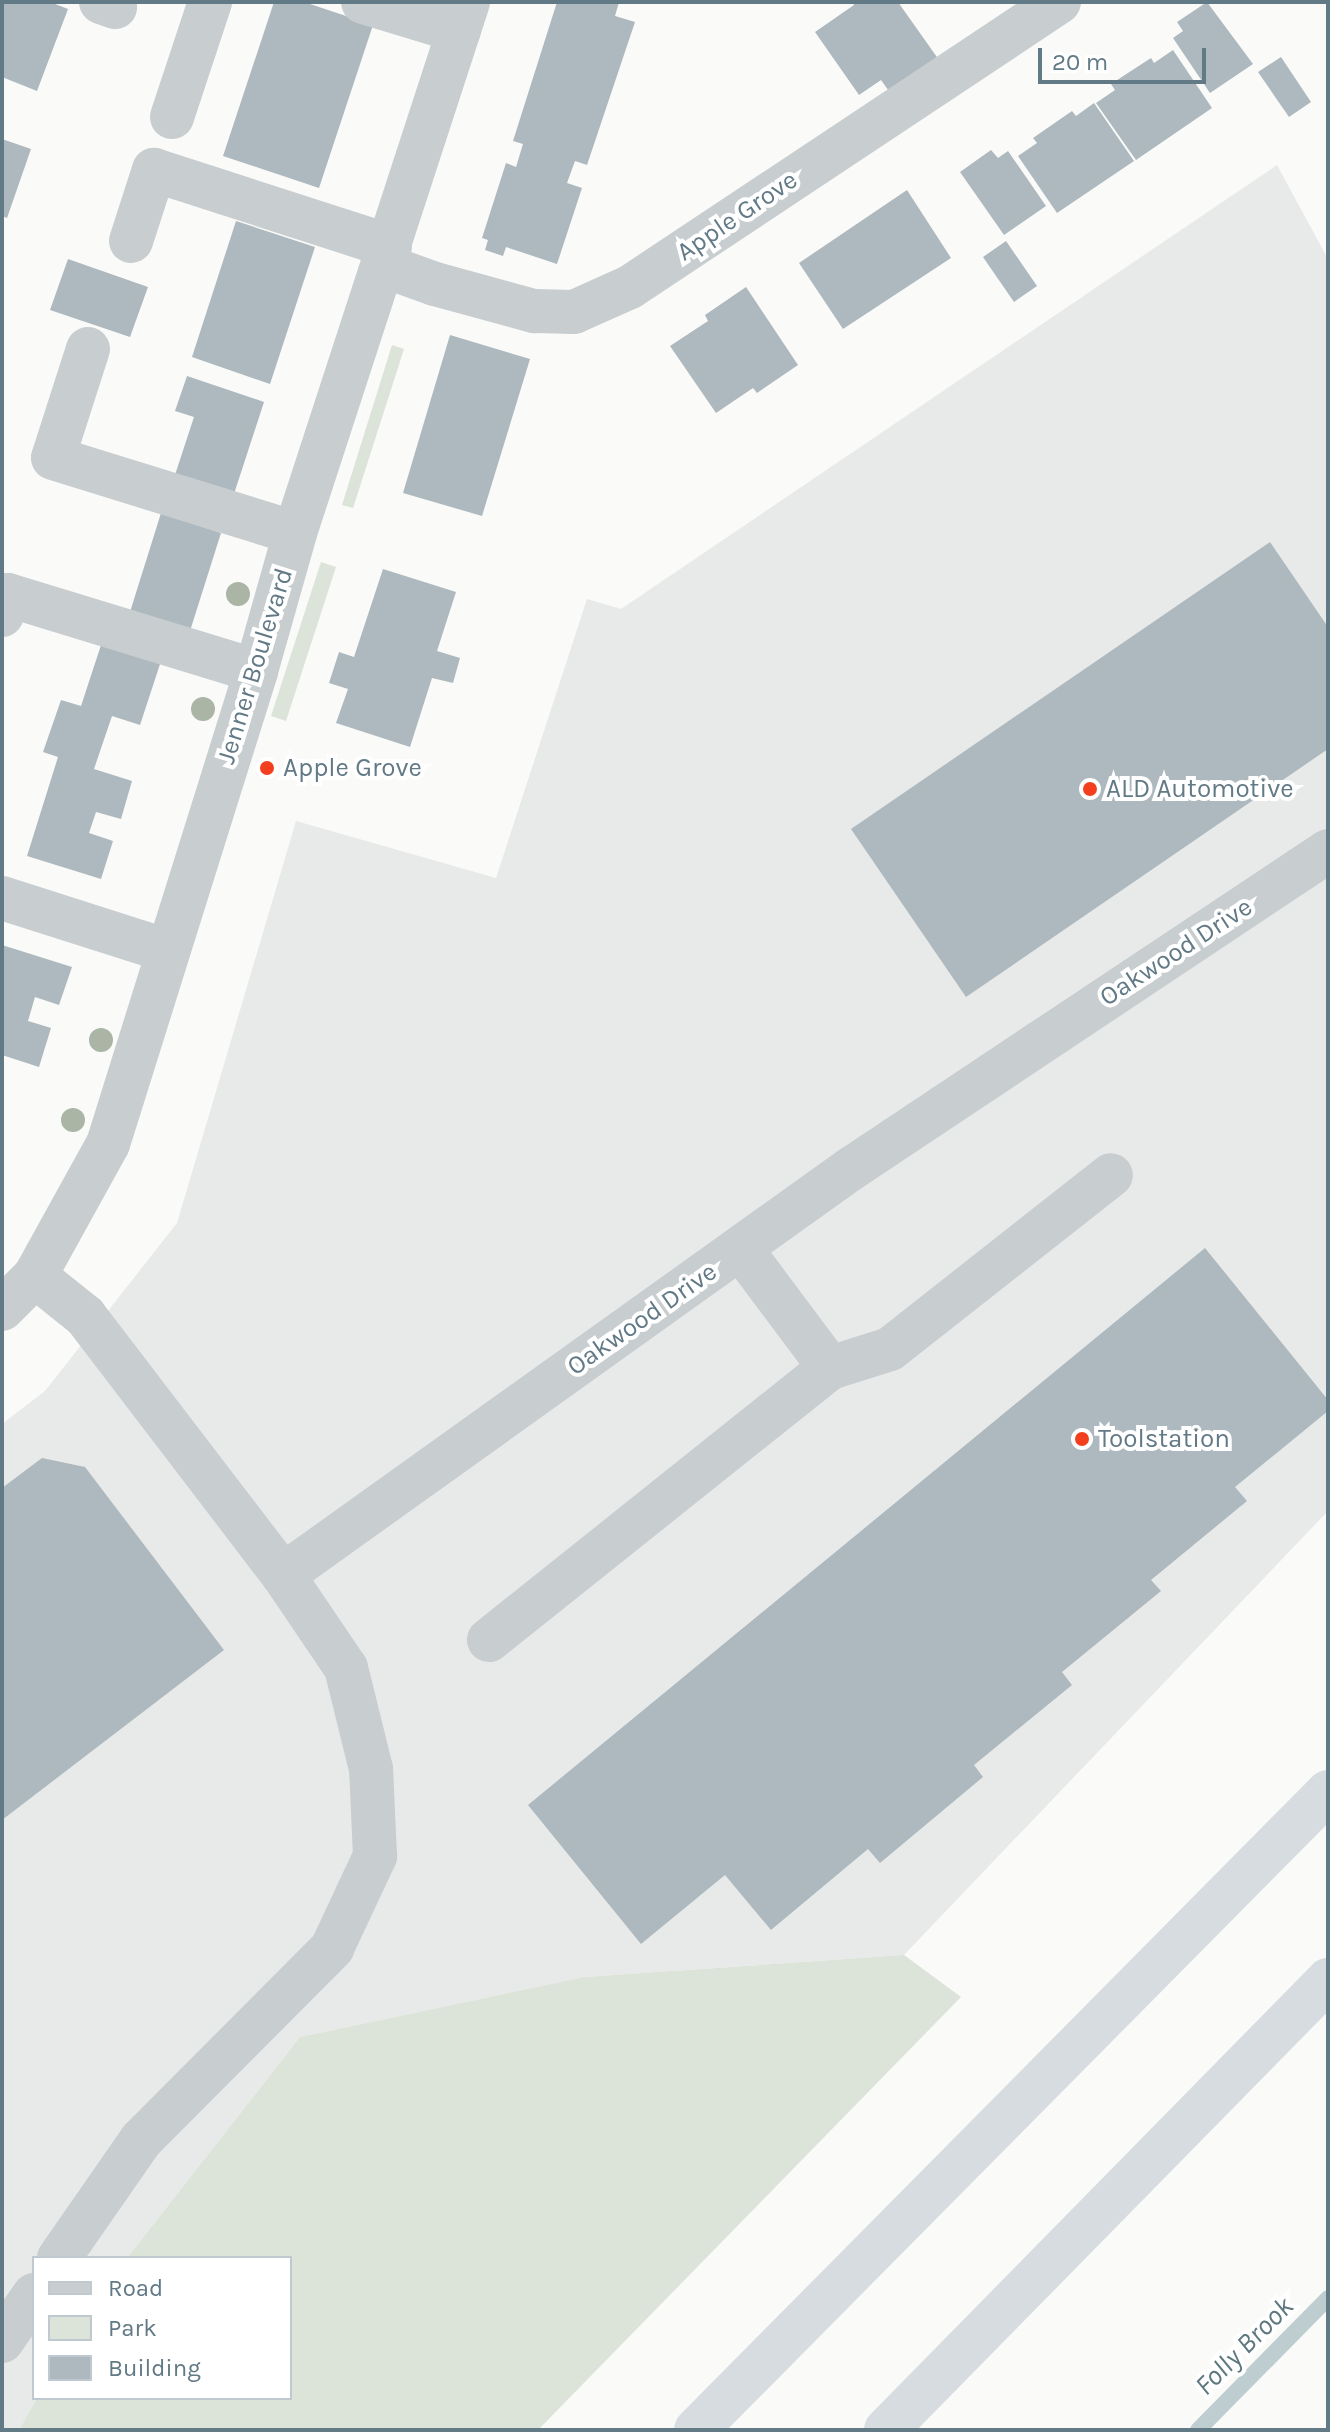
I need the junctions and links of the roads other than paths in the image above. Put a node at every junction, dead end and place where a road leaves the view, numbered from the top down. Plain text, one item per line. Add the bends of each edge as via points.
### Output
1 (210, 2) edge
2 (363, 2) edge
3 (1059, 2) edge
4 (464, 17) edge
5 (172, 117) dead end
6 (131, 241) dead end
7 (388, 256) junction
8 (88, 349) dead end
9 (295, 533) junction
10 (2, 615) edge
11 (256, 671) junction
12 (1328, 851) edge
13 (2, 898) edge
14 (168, 951) junction
15 (1111, 1175) dead end
16 (741, 1249) junction
17 (35, 1276) junction
18 (2, 1309) edge
19 (830, 1368) junction
20 (283, 1575) junction
21 (489, 1640) dead end
22 (1328, 1792) edge
23 (1328, 1980) edge
24 (60, 2256) edge
25 (32, 2298) edge
26 (2, 2341) edge
27 (696, 2430) edge
28 (886, 2430) edge

1 - 5 street
2 - 4 street
3 - 7 street, Apple Grove via 630,287 574,312 534,311
4 - 7 street, Jenner Boulevard
6 - 7 street, Apple Grove via 154,170
7 - 9 street, Jenner Boulevard
8 - 9 street via 53,458
9 - 11 street, Jenner Boulevard
10 - 11 street via 8,595
11 - 14 street, Jenner Boulevard
12 - 16 street, Oakwood Drive via 946,1104
13 - 14 street
14 - 17 street, Jenner Boulevard via 108,1144
15 - 19 street via 890,1349
16 - 19 street
16 - 20 street, Oakwood Drive
17 - 18 street, Jenner Boulevard
17 - 20 street via 85,1316
19 - 21 street
20 - 24 street via 346,1668 371,1769 375,1856 332,1948 141,2140
22 - 27 highway
23 - 28 highway
25 - 26 street

